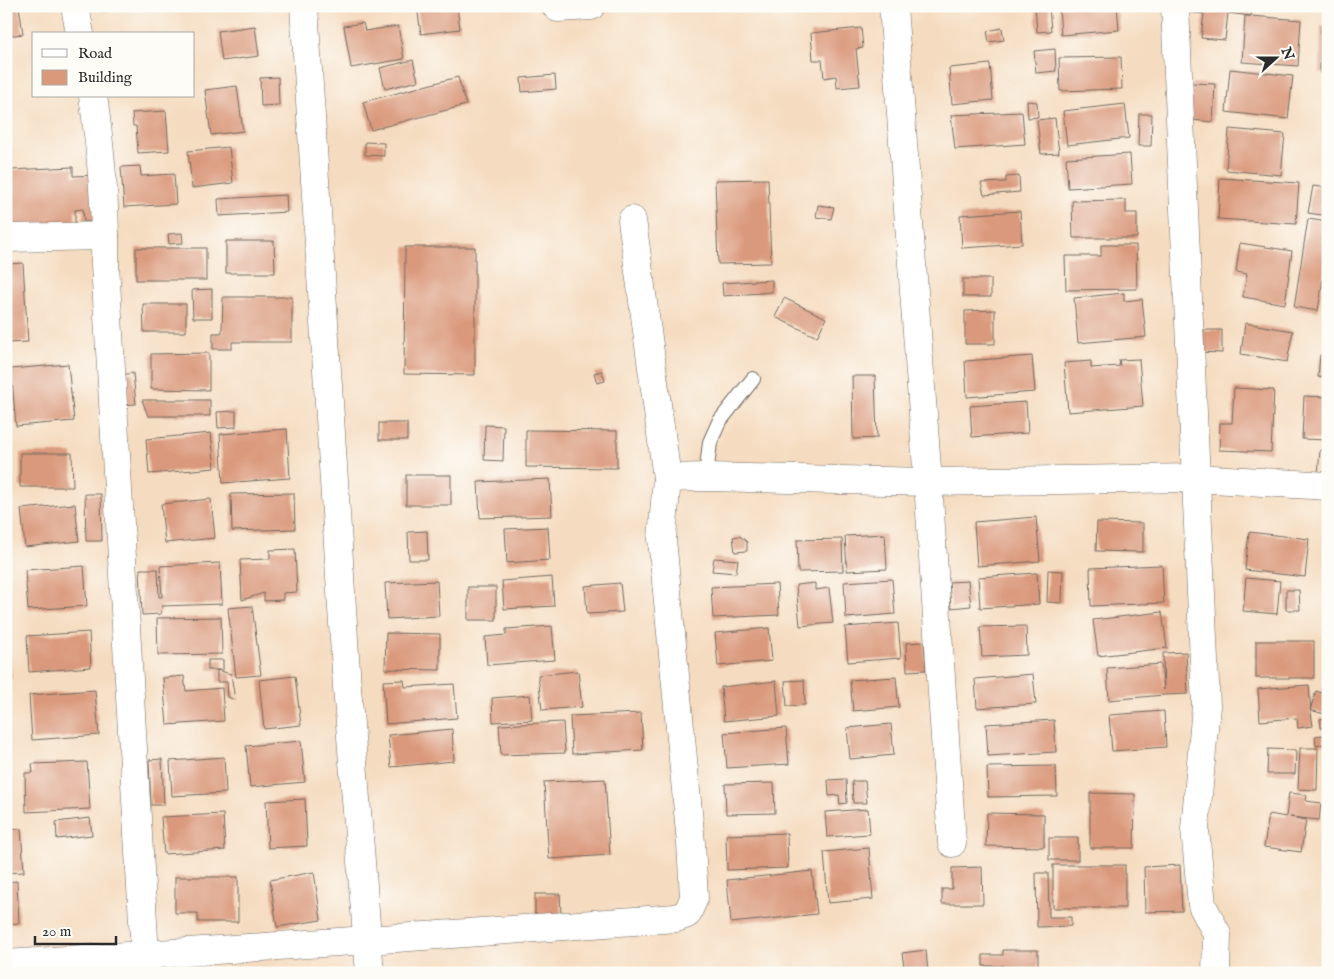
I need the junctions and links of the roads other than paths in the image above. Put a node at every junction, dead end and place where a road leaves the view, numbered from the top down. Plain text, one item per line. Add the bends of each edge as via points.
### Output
1 (75, 6) edge
2 (304, 6) edge
3 (556, 6) edge
4 (591, 6) edge
5 (893, 6) edge
6 (1175, 6) edge
7 (80, 32) edge
8 (93, 98) edge
9 (632, 220) dead end
10 (105, 236) junction
11 (6, 238) edge
12 (753, 378) dead end
13 (706, 477) junction
14 (667, 478) junction
15 (1196, 478) junction
16 (928, 482) junction
17 (1328, 486) edge
18 (952, 843) dead end
19 (368, 940) junction
20 (6, 964) edge
21 (146, 964) edge
22 (370, 973) edge
23 (1216, 973) edge

1 - 7 street
2 - 19 street via 348,687
3 - 4 street
5 - 16 street
6 - 15 street
8 - 10 street
9 - 14 street
10 - 11 street
10 - 21 street via 104,264
12 - 13 lane via 719,422 710,442
13 - 14 street
13 - 16 street
14 - 19 street via 662,539 691,843 694,898 687,914 676,918
15 - 16 street
15 - 17 street
15 - 23 street via 1206,706 1195,829 1202,905 1217,934
16 - 18 street
19 - 21 street
19 - 22 street
20 - 21 street

